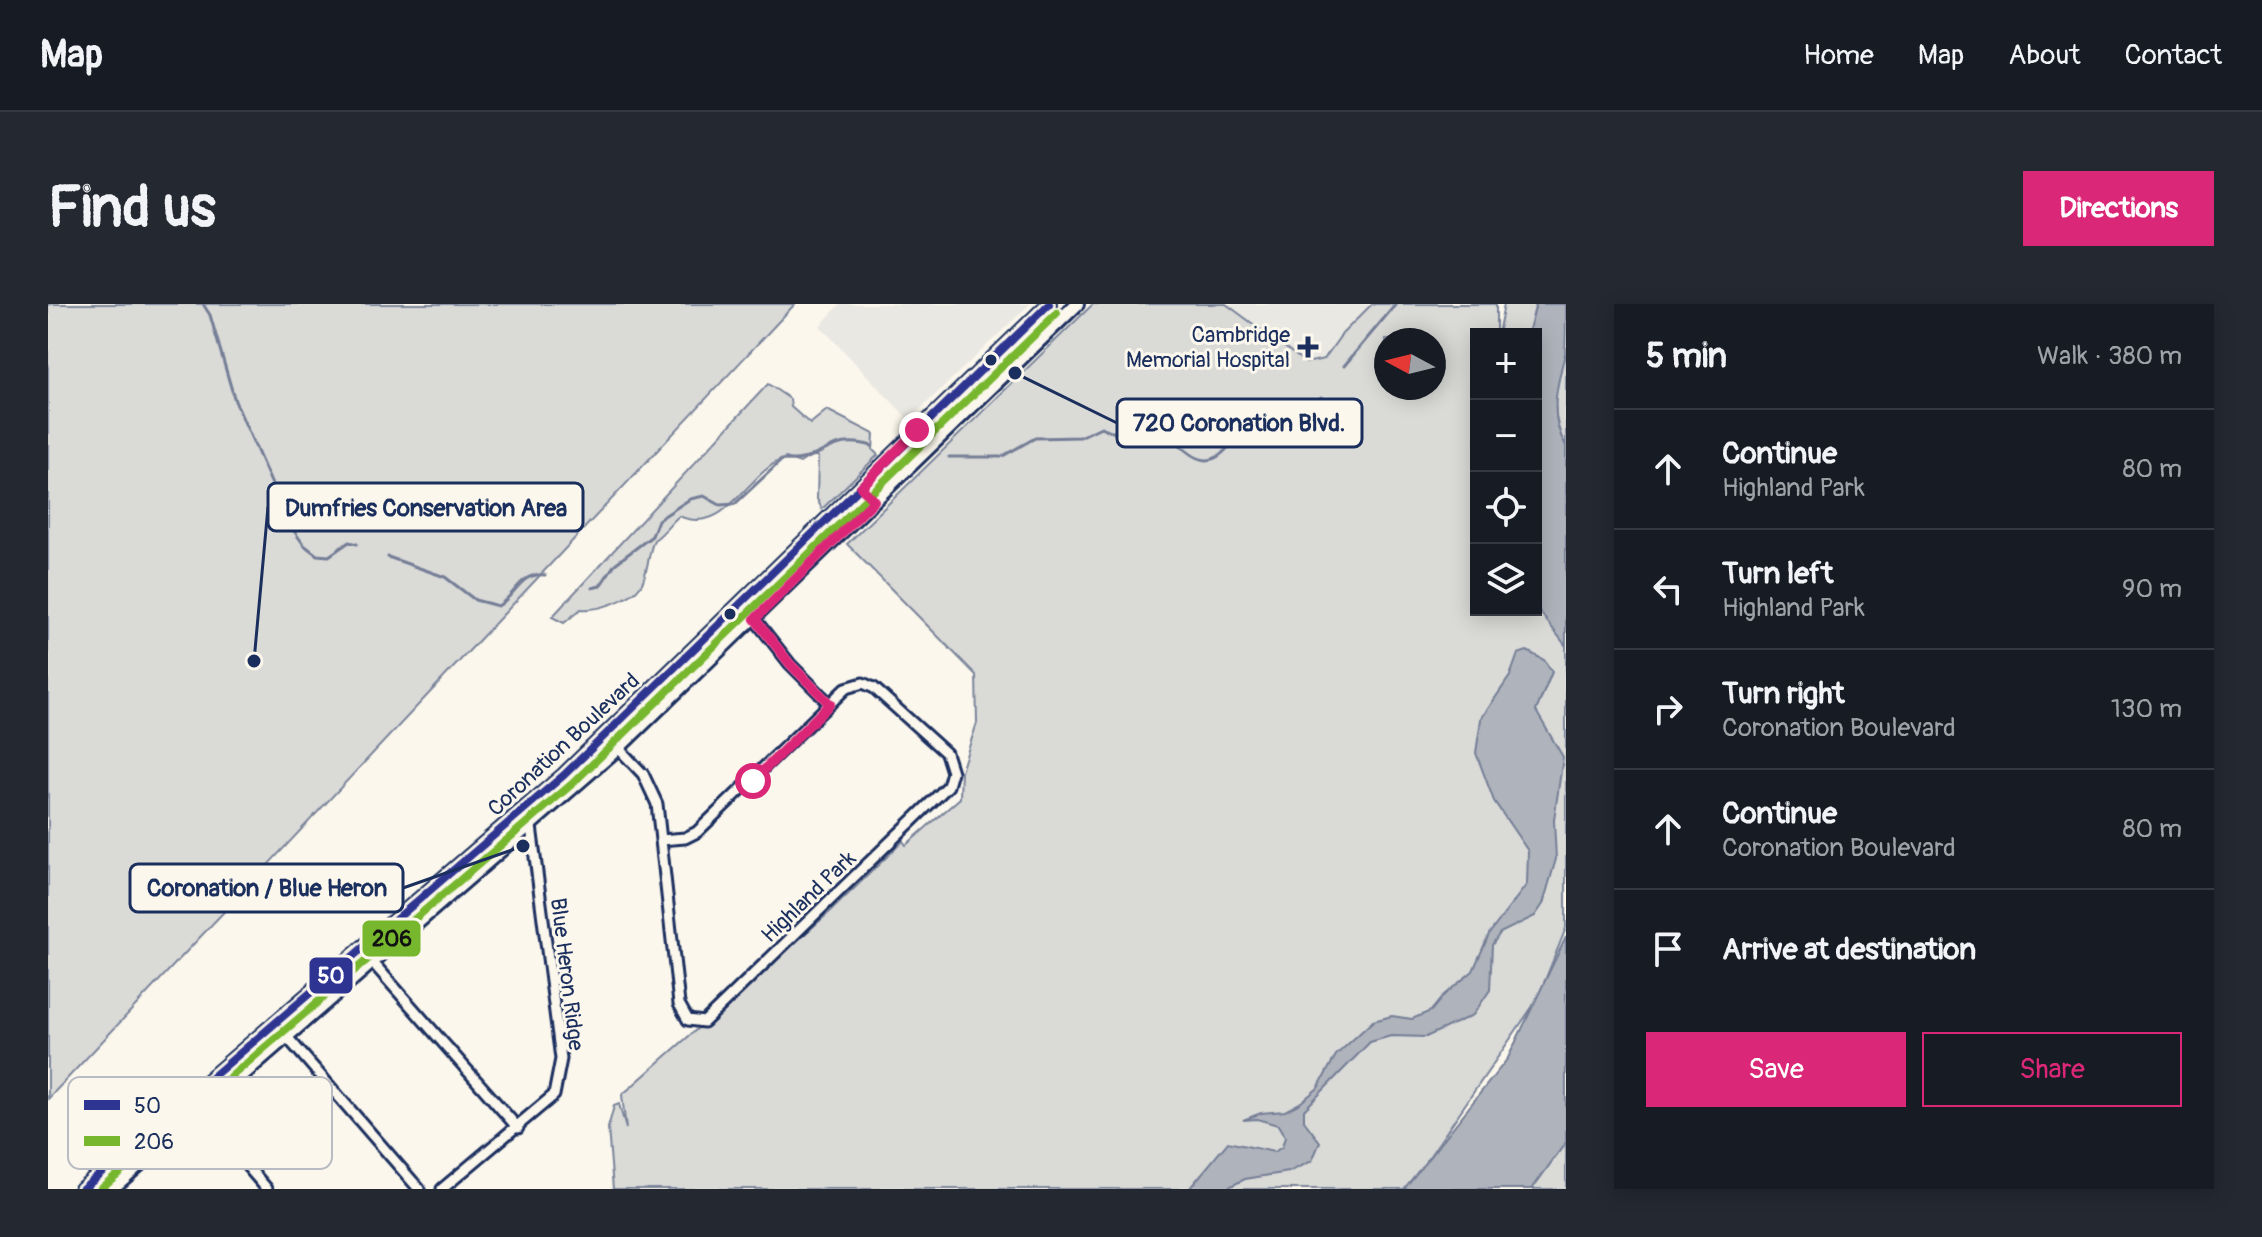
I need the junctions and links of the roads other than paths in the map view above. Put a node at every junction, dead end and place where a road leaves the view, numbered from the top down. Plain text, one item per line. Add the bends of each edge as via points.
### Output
1 (1049, 304) edge
2 (1077, 304) edge
3 (861, 487) junction
4 (874, 501) junction
5 (742, 603) junction
6 (755, 619) junction
7 (830, 704) junction
8 (605, 734) junction
9 (619, 747) junction
10 (521, 811) junction
11 (531, 826) junction
12 (661, 840) junction
13 (417, 899) junction
14 (430, 913) junction
15 (360, 948) junction
16 (371, 964) junction
17 (274, 1022) junction
18 (287, 1037) junction
19 (211, 1077) edge
20 (241, 1077) edge
21 (322, 1077) edge
22 (332, 1089) edge
23 (518, 1128) junction
24 (105, 1169) edge
25 (135, 1169) edge
26 (249, 1169) edge
27 (99, 1174) junction
28 (82, 1189) edge
29 (112, 1189) edge
30 (267, 1189) edge
31 (419, 1189) edge
32 (442, 1189) edge

1 - 3 main road, Coronation Boulevard
2 - 4 main road, Coronation Boulevard
3 - 4 main road
3 - 5 main road, Coronation Boulevard
4 - 6 main road, Coronation Boulevard
5 - 6 street
5 - 8 main road, Coronation Boulevard
6 - 7 street
6 - 9 main road, Coronation Boulevard
7 - 12 street, Highland Park via 697,832
7 - 12 street, Highland Park via 854,684 874,688 946,753 952,772 948,786 704,1022 688,1020 679,1004
8 - 9 street, Highland Park
8 - 10 main road, Coronation Boulevard
9 - 11 main road, Coronation Boulevard
9 - 12 street, Highland Park via 651,788
10 - 11 street, Blue Heron Ridge
10 - 13 main road, Coronation Boulevard
11 - 14 main road, Coronation Boulevard
11 - 23 street, Blue Heron Ridge via 561,1059 554,1095
13 - 14 main road
13 - 15 main road, Coronation Boulevard
14 - 16 main road, Coronation Boulevard
15 - 16 street
15 - 17 main road, Coronation Boulevard
16 - 18 main road, Coronation Boulevard
16 - 23 street
17 - 18 street
17 - 19 main road, Coronation Boulevard
18 - 20 main road, Coronation Boulevard
18 - 21 street
22 - 31 street
23 - 32 street, Blue Heron Ridge
24 - 27 main road, Coronation Boulevard
25 - 29 main road, Coronation Boulevard
26 - 30 street
27 - 28 main road, Coronation Boulevard
27 - 29 street

